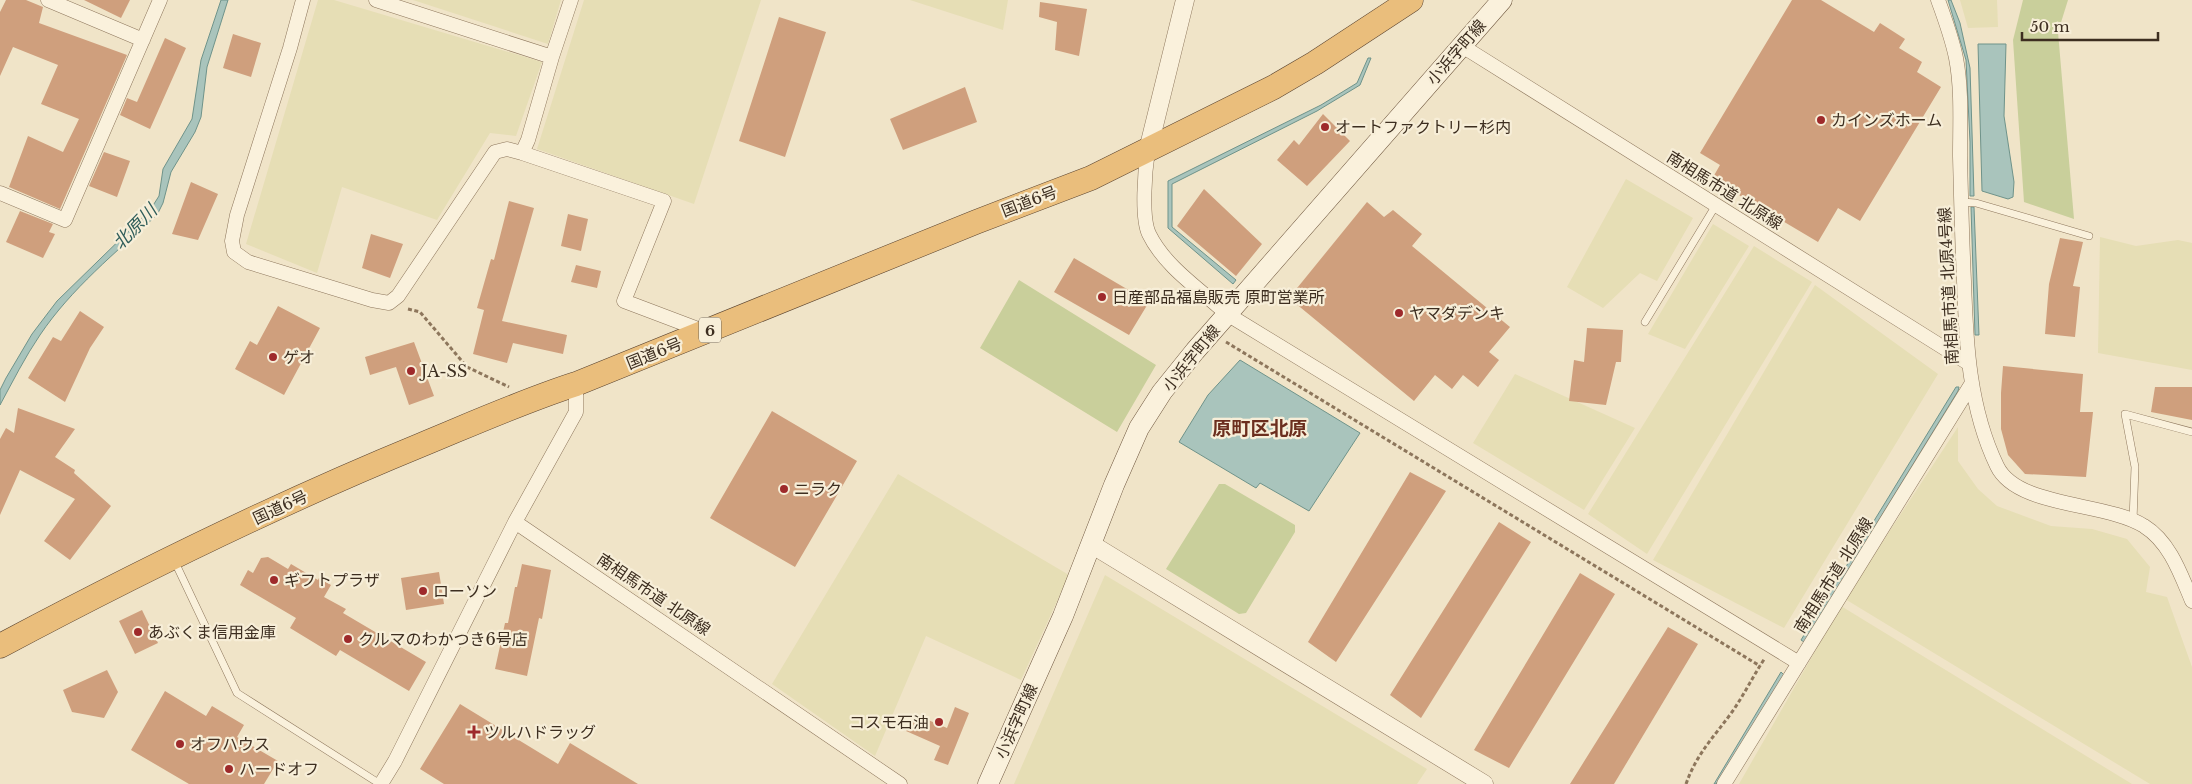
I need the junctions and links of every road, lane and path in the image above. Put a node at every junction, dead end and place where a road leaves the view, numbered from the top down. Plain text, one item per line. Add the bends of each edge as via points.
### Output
1 (48, 0) edge
2 (160, 0) edge
3 (303, 0) edge
4 (376, 0) edge
5 (571, 0) edge
6 (1185, 0) edge
7 (1411, 0) edge
8 (1502, 0) edge
9 (1938, 0) edge
10 (143, 40) junction
11 (1462, 46) junction
12 (552, 57) junction
13 (1148, 150) junction
14 (522, 153) junction
15 (0, 193) edge
16 (1961, 202) junction
17 (1716, 205) junction
18 (2089, 236) dead end
19 (389, 303) junction
20 (1227, 314) junction
21 (1645, 322) dead end
22 (706, 332) junction
23 (1226, 341) dead end
24 (1968, 363) junction
25 (1972, 383) junction
26 (576, 384) junction
27 (538, 397) junction
28 (2192, 432) edge
29 (2133, 521) junction
30 (515, 522) junction
31 (1092, 544) junction
32 (173, 557) junction
33 (2192, 602) edge
34 (0, 646) edge
35 (1773, 647) junction
36 (1799, 663) junction
37 (1760, 666) junction
38 (380, 784) edge
39 (900, 784) edge
40 (988, 784) edge
41 (1484, 784) edge
42 (1686, 784) edge
43 (1724, 784) edge

1 - 10 street
2 - 10 street
3 - 19 street via 237,215 232,241 234,252 248,262
4 - 12 street
5 - 12 street
6 - 13 street
7 - 13 highway, 国道6号 / 6 via 1274,87
8 - 11 main road, 小浜字町線
9 - 16 street, 南相馬市道 北原4号線 via 1952,40 1958,75
10 - 15 street via 65,220
11 - 17 street, 南相馬市道 北原線
11 - 20 main road, 小浜字町線
12 - 14 street
13 - 20 street via 1144,178 1148,233 1163,258
13 - 22 highway, 国道6号 / 6 via 1091,178
14 - 19 street via 507,149 495,152 398,296
14 - 22 street via 664,201 624,301
16 - 18 lane via 1976,203
16 - 24 street, 南相馬市道 北原4号線
17 - 21 lane
17 - 24 street, 南相馬市道 北原線
19 - 27 path via 420,312 466,367 505,386
20 - 31 main road, 小浜字町線 via 1162,392 1139,428
20 - 35 street
22 - 26 highway, 国道6号 / 6
23 - 37 path
24 - 25 street, 南相馬市道 北原4号線
25 - 29 street, 南相馬市道 北原4号線 via 1994,458 2001,474 2009,481 2039,495
25 - 36 street, 南相馬市道 北原線
26 - 27 highway, 国道6号 / 6
26 - 30 street via 576,412
27 - 32 highway, 国道6号 / 6 via 348,475
28 - 29 lane via 2125,414 2135,467
29 - 33 street, 南相馬市道 北原4号線 via 2144,526 2160,541 2175,563
30 - 38 street via 395,761
30 - 39 street, 南相馬市道 北原線
31 - 40 main road, 小浜字町線
31 - 41 street
32 - 34 highway, 国道6号 / 6
32 - 38 lane via 237,693
35 - 36 street
35 - 37 path
36 - 43 street, 南相馬市道 北原線
37 - 42 path via 1695,762

